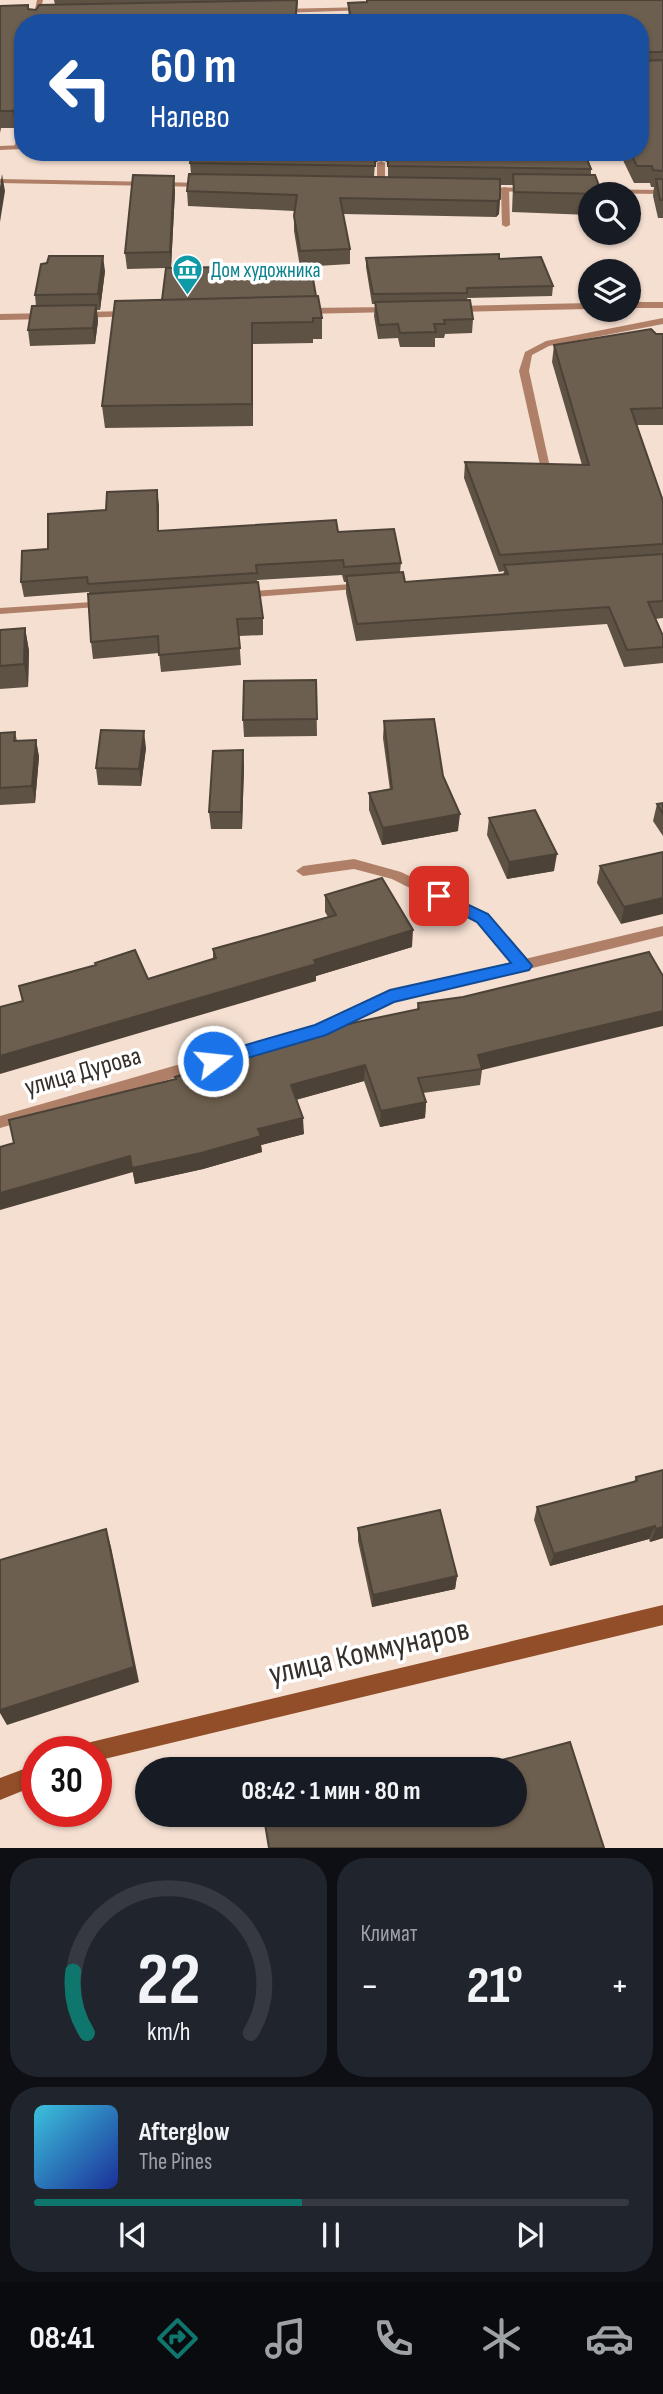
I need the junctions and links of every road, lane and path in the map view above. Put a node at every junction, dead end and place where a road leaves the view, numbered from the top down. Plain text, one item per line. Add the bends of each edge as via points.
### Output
1 (285, 0) edge
2 (363, 0) edge
3 (378, 8) edge
4 (367, 9) junction
5 (286, 10) junction
6 (272, 11) edge
7 (381, 163) dead end
8 (0, 181) edge
9 (218, 185) edge
10 (367, 187) edge
11 (381, 187) junction
12 (394, 188) edge
13 (478, 189) edge
14 (505, 190) junction
15 (545, 190) edge
16 (571, 191) edge
17 (663, 192) edge
18 (506, 225) dead end
19 (641, 305) edge
20 (663, 305) edge
21 (578, 306) edge
22 (439, 309) edge
23 (398, 310) edge
24 (288, 312) edge
25 (137, 314) edge
26 (55, 316) edge
27 (69, 316) edge
28 (0, 317) edge
29 (663, 321) edge
30 (546, 472) edge
31 (373, 586) edge
32 (234, 595) edge
33 (124, 603) edge
34 (0, 611) edge
35 (303, 871) dead end
36 (663, 931) edge
37 (524, 966) junction
38 (0, 1122) edge
39 (663, 1615) edge
40 (112, 1747) edge
41 (21, 1780) edge
42 (0, 1789) edge

1 - 5 street
2 - 4 street
3 - 4 street
4 - 5 street
5 - 6 street
7 - 11 street
8 - 9 street
10 - 11 street
11 - 12 street
13 - 14 street
14 - 15 street
14 - 18 street
16 - 17 street
19 - 20 street
21 - 22 street
23 - 24 street
25 - 27 street
26 - 28 street
29 - 30 street via 546,344 528,354 524,371
31 - 32 street
33 - 34 street
35 - 37 street via 354,864 396,875 482,918
36 - 37 street, улица Дурова
37 - 38 street, улица Дурова via 390,997 320,1030
39 - 40 street, улица Коммунаров
41 - 42 street

